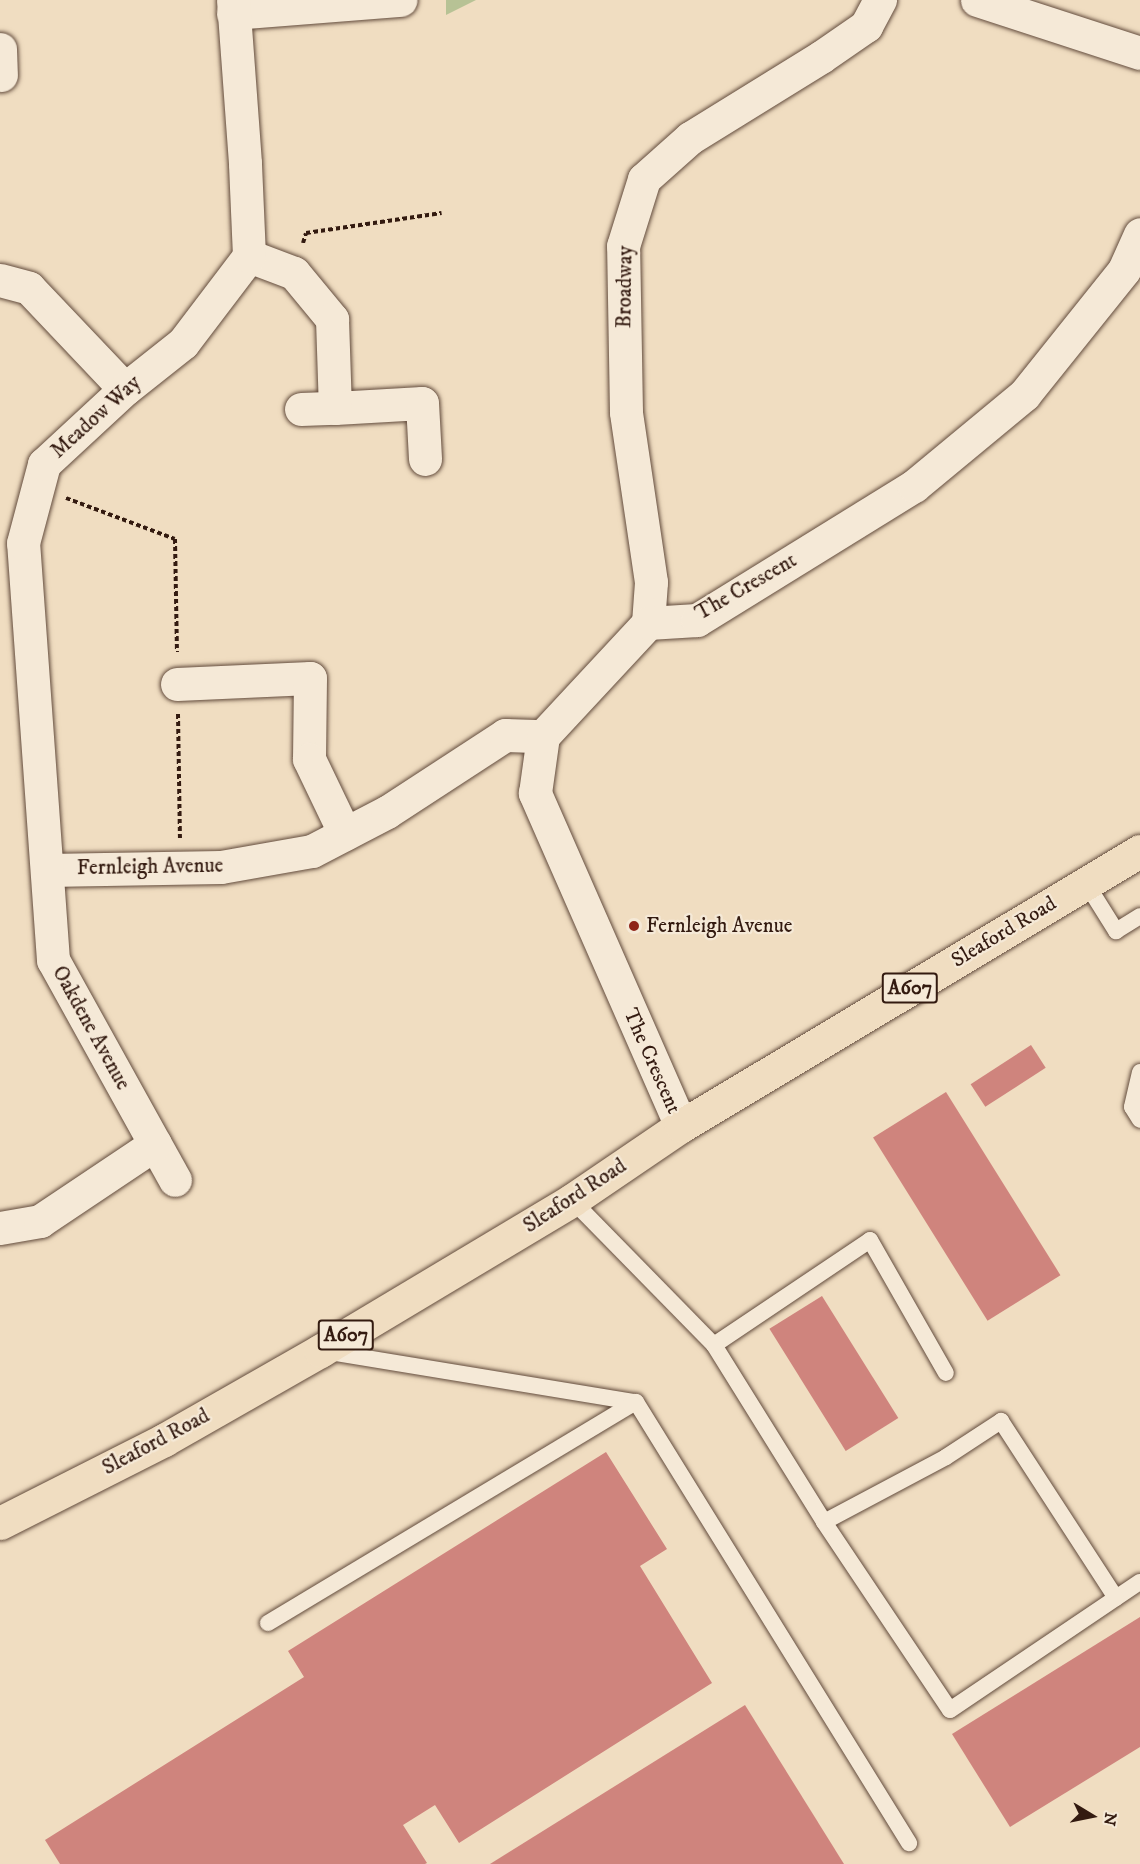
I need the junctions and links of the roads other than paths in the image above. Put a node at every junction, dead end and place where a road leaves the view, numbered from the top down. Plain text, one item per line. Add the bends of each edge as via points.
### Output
1 (400, 0) edge
2 (880, 0) edge
3 (977, 0) edge
4 (233, 6) edge
5 (1140, 53) edge
6 (1140, 234) edge
7 (249, 256) junction
8 (0, 280) edge
9 (125, 389) junction
10 (335, 408) junction
11 (301, 409) dead end
12 (425, 459) dead end
13 (648, 623) junction
14 (177, 684) road end
15 (543, 736) junction
16 (345, 834) junction
17 (1140, 851) edge
18 (47, 870) junction
19 (1086, 883) junction
20 (1140, 916) edge
21 (1140, 1072) edge
22 (1140, 1120) edge
23 (681, 1126) junction
24 (154, 1143) junction
25 (175, 1180) dead end
26 (572, 1200) junction
27 (0, 1228) edge
28 (714, 1345) junction
29 (320, 1351) junction
30 (945, 1373) dead end
31 (636, 1402) junction
32 (824, 1522) junction
33 (0, 1523) edge
34 (1140, 1582) edge
35 (1116, 1598) junction
36 (267, 1623) dead end
37 (909, 1843) dead end

1 - 4 street
2 - 13 street, Broadway via 866,26 690,138 644,179 623,246 626,412 651,582
3 - 5 street
4 - 7 street
6 - 13 street, The Crescent via 1124,270 1024,395 914,486 697,620
7 - 9 street, Meadow Way via 183,343
7 - 10 street via 294,273 332,319
8 - 9 street via 29,288
9 - 18 street, Meadow Way via 44,464 23,543
10 - 11 street
10 - 12 street via 422,404
13 - 15 street
14 - 16 street via 321,671 309,759
15 - 16 street, Fernleigh Avenue via 505,735 387,812
15 - 23 street, The Crescent via 535,794
16 - 18 street, Fernleigh Avenue via 312,851 221,867
17 - 19 main road, Sleaford Road / A607
18 - 24 street, Oakdene Avenue via 53,960
19 - 20 lane via 1116,931
19 - 23 main road, Sleaford Road / A607
21 - 22 lane via 1132,1107
23 - 26 main road, Sleaford Road / A607
24 - 25 street, Oakdene Avenue
24 - 27 street via 40,1221
26 - 28 lane
26 - 29 main road, Sleaford Road / A607
28 - 30 lane via 870,1240
28 - 32 lane
29 - 31 lane
29 - 33 main road, Sleaford Road / A607 via 164,1440
31 - 36 lane
31 - 37 lane
32 - 35 lane via 946,1456 1000,1421
32 - 35 lane via 950,1710
34 - 35 lane

